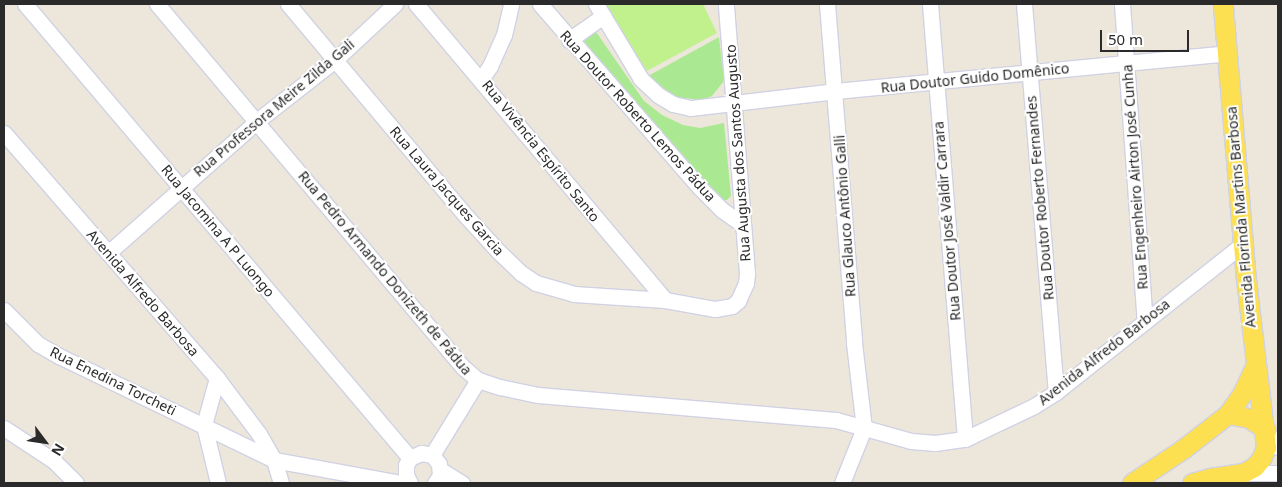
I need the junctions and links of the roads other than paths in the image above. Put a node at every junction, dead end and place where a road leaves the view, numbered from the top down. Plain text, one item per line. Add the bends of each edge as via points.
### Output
1 (25, 4) edge
2 (158, 4) edge
3 (288, 4) edge
4 (395, 4) edge
5 (416, 4) edge
6 (511, 4) edge
7 (540, 4) edge
8 (726, 4) edge
9 (827, 4) edge
10 (930, 4) edge
11 (1024, 4) edge
12 (1122, 4) edge
13 (1223, 4) edge
14 (600, 10) edge
15 (569, 40) junction
16 (1227, 53) junction
17 (336, 58) junction
18 (1127, 63) junction
19 (1030, 73) junction
20 (481, 79) junction
21 (936, 83) junction
22 (836, 91) junction
23 (728, 103) junction
24 (257, 121) junction
25 (4, 133) edge
26 (181, 186) junction
27 (742, 224) junction
28 (1244, 243) junction
29 (108, 253) junction
30 (665, 300) junction
31 (738, 300) joint
32 (4, 310) edge
33 (1145, 321) junction
34 (1255, 366) junction
35 (217, 378) junction
36 (478, 380) junction
37 (1056, 392) junction
38 (1228, 414) junction
39 (204, 425) junction
40 (4, 428) edge
41 (864, 428) junction
42 (1266, 430) junction
43 (965, 439) junction
44 (1278, 447) edge
45 (432, 455) junction
46 (274, 460) junction
47 (408, 462) junction
48 (1243, 473) junction
49 (1278, 473) edge
50 (438, 476) edge
51 (373, 477) junction
52 (76, 483) edge
53 (218, 483) edge
54 (280, 483) edge
55 (400, 483) edge
56 (410, 483) edge
57 (462, 483) edge
58 (842, 483) edge
59 (1132, 483) edge
60 (1192, 483) edge

1 - 26 street, Rua Jacomina A P Luongo
2 - 24 street, Rua Pedro Armando Donizeth de Pádua
3 - 17 street, Rua Laura Jacques Garcia
4 - 17 street, Rua Professora Meire Zilda Gali
5 - 20 street, Rua Vivência Espírito Santo
6 - 20 street via 498,49
7 - 15 street, Rua Doutor Roberto Lemos Pádua
8 - 23 street, Rua Augusta dos Santos Augusto
9 - 22 street, Rua Glauco Antônio Galli
10 - 21 street, Rua Doutor José Valdir Carrara
11 - 19 street, Rua Doutor Roberto Fernandes
12 - 18 street, Rua Engenheiro Airton José Cunha
13 - 16 main road, Avenida Florinda Martins Barbosa
14 - 15 street
14 - 23 street, Rua Doutor Guido Domênico via 641,79 658,95 673,104 691,108
15 - 27 street, Rua Doutor Roberto Lemos Pádua via 700,188
16 - 18 street, Rua Doutor Guido Domênico
16 - 28 main road, Avenida Florinda Martins Barbosa
17 - 24 street, Rua Professora Meire Zilda Gali
17 - 30 street, Rua Laura Jacques Garcia via 466,216 521,273 536,283 574,294
18 - 19 street, Rua Doutor Guido Domênico
18 - 33 street, Rua Engenheiro Airton José Cunha
19 - 21 street, Rua Doutor Guido Domênico
19 - 37 street, Rua Doutor Roberto Fernandes
20 - 30 street, Rua Vivência Espírito Santo
21 - 22 street, Rua Doutor Guido Domênico
21 - 43 street, Rua Doutor José Valdir Carrara
22 - 23 street, Rua Doutor Guido Domênico
22 - 41 street, Rua Glauco Antônio Galli via 854,343
23 - 27 street, Rua Augusta dos Santos Augusto
24 - 26 street, Rua Professora Meire Zilda Gali
24 - 36 street, Rua Pedro Armando Donizeth de Pádua via 464,368
25 - 29 street, Avenida Alfredo Barbosa
26 - 29 street, Rua Professora Meire Zilda Gali
26 - 47 street, Rua Jacomina A P Luongo
27 - 31 street, Rua Augusta dos Santos Augusto via 746,283
28 - 33 street, Avenida Alfredo Barbosa
28 - 34 main road, Avenida Florinda Martins Barbosa
29 - 35 street, Avenida Alfredo Barbosa
30 - 31 street, Rua Laura Jacques Garcia via 715,309 732,306
32 - 39 street, Rua Enedina Torcheti via 38,344
33 - 37 street, Avenida Alfredo Barbosa
34 - 38 main road
34 - 42 main road, Avenida Florinda Martins Barbosa
35 - 39 street
35 - 46 street, Avenida Alfredo Barbosa via 259,434
36 - 41 street, Rua Pedro Armando Donizeth de Pádua via 538,395 803,416
36 - 45 street
37 - 43 street, Avenida Alfredo Barbosa
38 - 42 main road via 1249,418
38 - 59 main road
39 - 46 street, Rua Enedina Torcheti
39 - 53 street
40 - 52 street via 54,461
41 - 43 street, Avenida Alfredo Barbosa via 911,441 935,443
41 - 58 street
42 - 44 street
42 - 48 main road, Avenida Florinda Martins Barbosa via 1266,447 1261,459
45 - 47 street via 421,453
45 - 50 street via 439,464
46 - 51 street, Rua Enedina Torcheti
46 - 54 street, Avenida Alfredo Barbosa
47 - 51 street
47 - 56 street via 406,475
48 - 49 street
48 - 60 main road
50 - 57 street
51 - 55 street, Rua Enedina Torcheti

